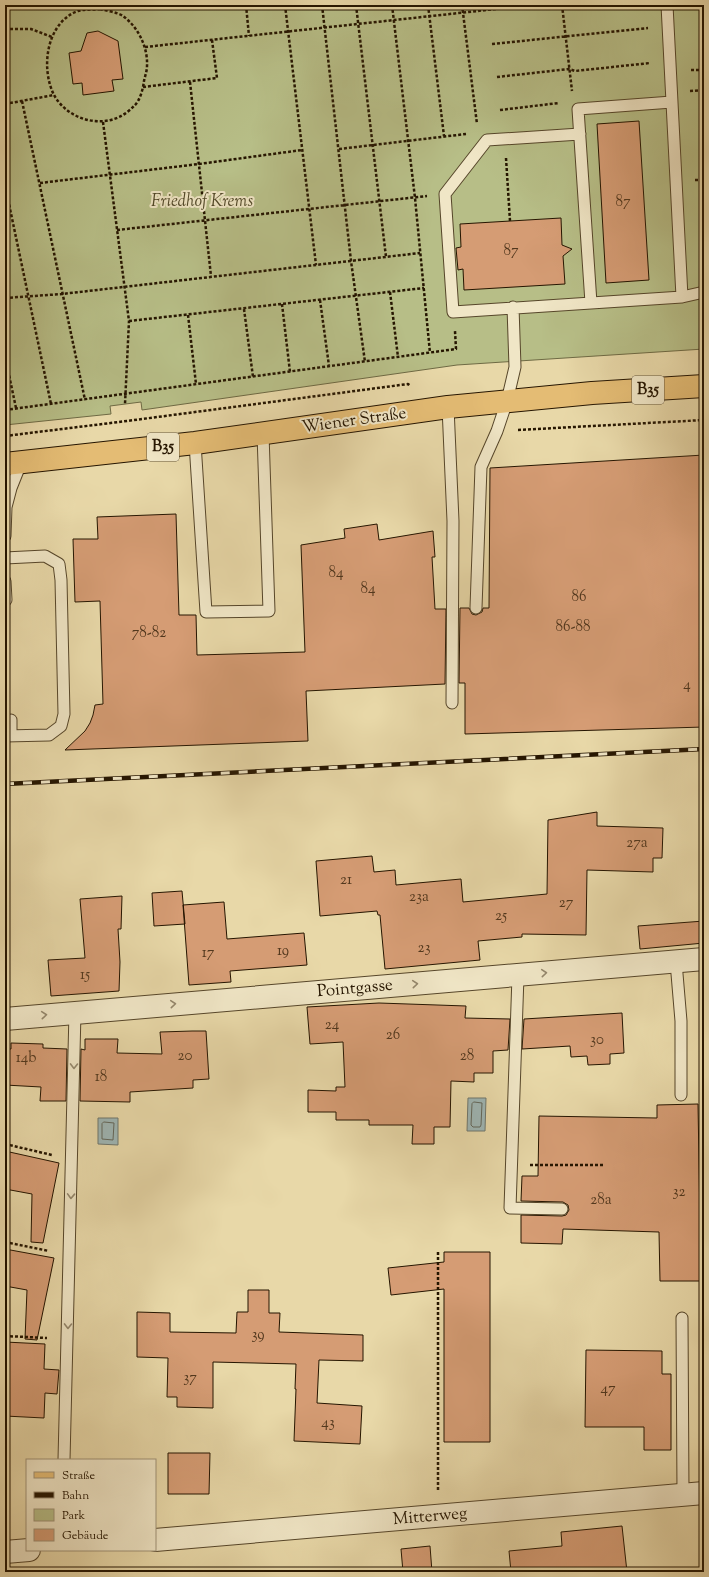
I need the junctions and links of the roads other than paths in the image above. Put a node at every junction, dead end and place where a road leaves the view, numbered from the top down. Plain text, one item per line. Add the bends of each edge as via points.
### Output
1 (667, 5) edge
2 (672, 102) junction
3 (580, 134) junction
4 (704, 292) edge
5 (682, 297) junction
6 (591, 303) junction
7 (513, 308) junction
8 (704, 386) edge
9 (507, 401) junction
10 (448, 407) junction
11 (263, 434) junction
12 (195, 443) junction
13 (13, 463) edge
14 (5, 536) edge
15 (5, 558) edge
16 (5, 581) edge
17 (6, 600) edge
18 (476, 608) dead end
19 (452, 703) dead end
20 (11, 720) dead end
21 (8, 736) edge
22 (704, 959) edge
23 (676, 962) junction
24 (518, 976) junction
25 (75, 1012) junction
26 (5, 1019) edge
27 (681, 1095) dead end
28 (562, 1209) dead end
29 (682, 1318) dead end
30 (64, 1459) edge
31 (693, 1494) edge
32 (156, 1540) edge
33 (26, 1550) edge
34 (5, 1552) edge

1 - 2 lane
2 - 3 lane via 578,109
2 - 5 lane
3 - 6 lane
3 - 7 lane via 487,140 445,194 454,312
4 - 5 lane
5 - 6 lane
6 - 7 lane
7 - 9 lane via 515,368
8 - 9 main road, Wiener Straße / B35
9 - 10 main road, Wiener Straße / B35
9 - 18 lane via 481,467
10 - 11 main road, Wiener Straße / B35
10 - 19 lane via 453,521
11 - 12 main road, Wiener Straße / B35
11 - 12 lane via 269,611 206,612
12 - 13 main road, Wiener Straße / B35
13 - 14 lane via 6,507
15 - 21 lane via 45,556 59,564 62,580 64,714 61,726 49,734
16 - 17 lane
20 - 21 lane
22 - 23 street, Pointgasse
24 -> 23 street, Pointgasse
23 - 27 lane via 681,1021
25 -> 24 street, Pointgasse
24 - 28 lane via 510,1208
26 -> 25 street, Pointgasse
25 -> 30 lane
29 - 31 lane
31 - 32 street, Mitterweg
33 - 34 street

